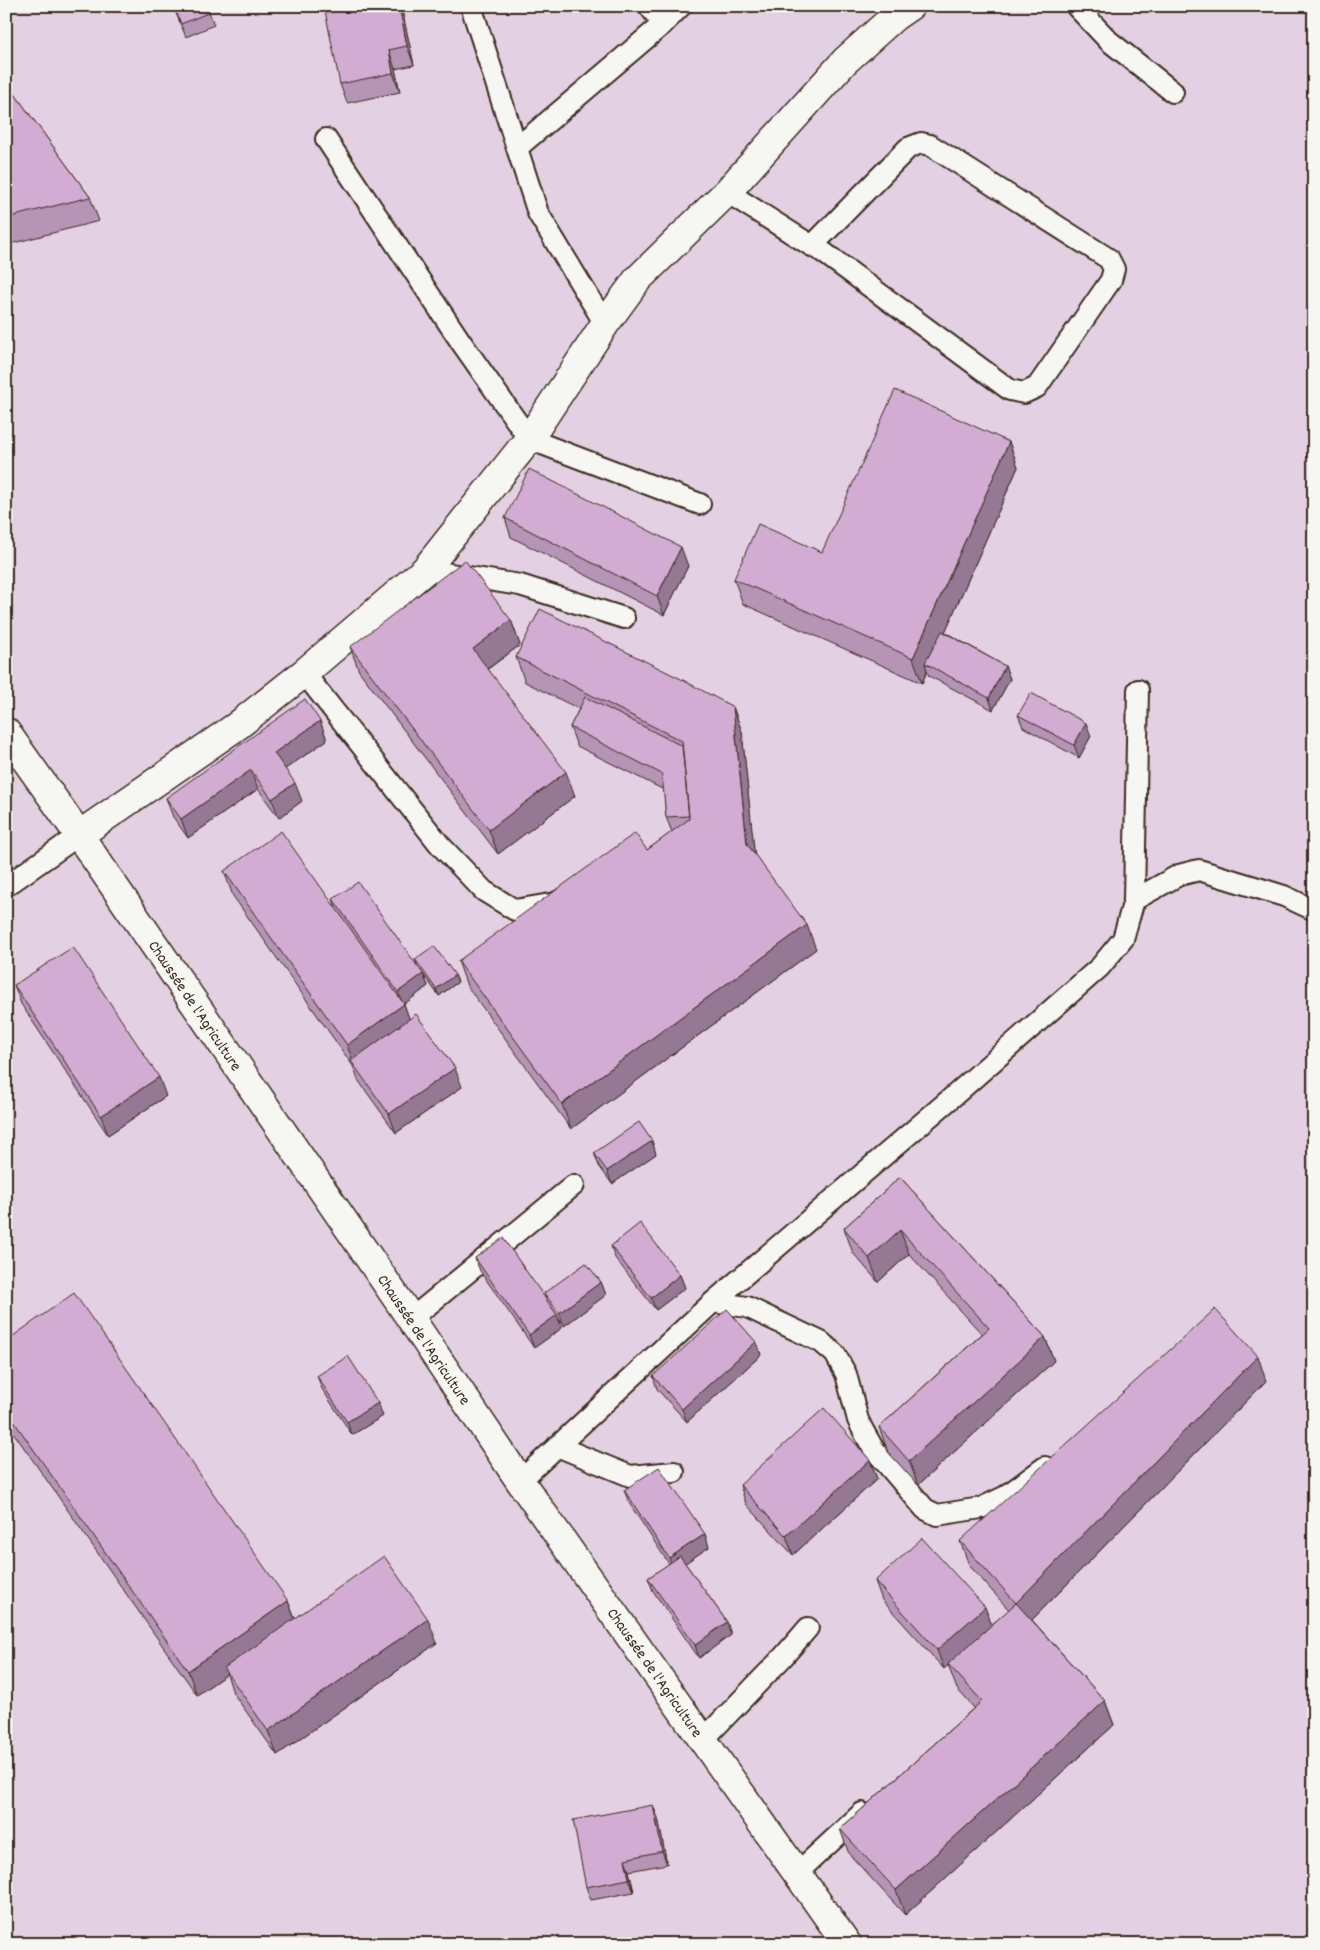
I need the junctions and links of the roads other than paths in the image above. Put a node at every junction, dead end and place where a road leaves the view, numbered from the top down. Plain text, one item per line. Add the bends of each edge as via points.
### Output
1 (471, 6) edge
2 (649, 6) edge
3 (681, 6) edge
4 (910, 6) edge
5 (1076, 6) edge
6 (663, 24) junction
7 (1174, 92) dead end
8 (326, 139) dead end
9 (518, 147) junction
10 (727, 192) junction
11 (812, 246) junction
12 (604, 324) junction
13 (528, 439) junction
14 (700, 504) dead end
15 (425, 570) junction
16 (624, 618) dead end
17 (304, 673) junction
18 (1138, 690) dead end
19 (6, 732) edge
20 (79, 835) junction
21 (6, 886) edge
22 (571, 891) edge
23 (1134, 900) junction
24 (1314, 910) edge
25 (574, 1185) dead end
26 (713, 1302) junction
27 (412, 1319) junction
28 (558, 1446) junction
29 (1061, 1455) edge
30 (674, 1472) dead end
31 (520, 1481) junction
32 (808, 1628) dead end
33 (704, 1740) junction
34 (877, 1799) edge
35 (797, 1873) junction
36 (847, 1944) edge

1 - 9 lane
2 - 6 lane
3 - 6 lane
4 - 10 street via 845,61
5 - 7 lane via 1109,41
6 - 9 lane
8 - 13 lane
9 - 12 lane via 538,213
10 - 11 lane
10 - 12 street via 637,280
11 - 11 lane via 1010,390 1024,393 1036,387 1111,280 1114,269 1109,259 930,145 920,143 908,148
12 - 13 street
13 - 14 lane
13 - 15 street
15 - 16 lane via 520,585
15 - 17 street
17 - 20 street via 237,726
17 - 22 lane via 440,845 484,891 515,910 556,903
18 - 23 lane
19 - 20 street, Chaussée de l'Agriculture
20 - 21 lane
20 - 27 street, Chaussée de l'Agriculture
23 - 24 lane via 1180,876 1199,870 1284,896
23 - 26 lane via 1123,939 1100,967
25 - 27 lane
26 - 28 lane
26 - 29 lane via 747,1307 821,1342 835,1354 846,1374 858,1420 873,1448 925,1509 937,1515 981,1508 1006,1496
27 - 31 street, Chaussée de l'Agriculture
28 - 30 lane via 630,1476
28 - 31 lane
31 - 33 street, Chaussée de l'Agriculture
32 - 33 lane
33 - 35 street, Chaussée de l'Agriculture
34 - 35 lane
35 - 36 street, Chaussée de l'Agriculture

